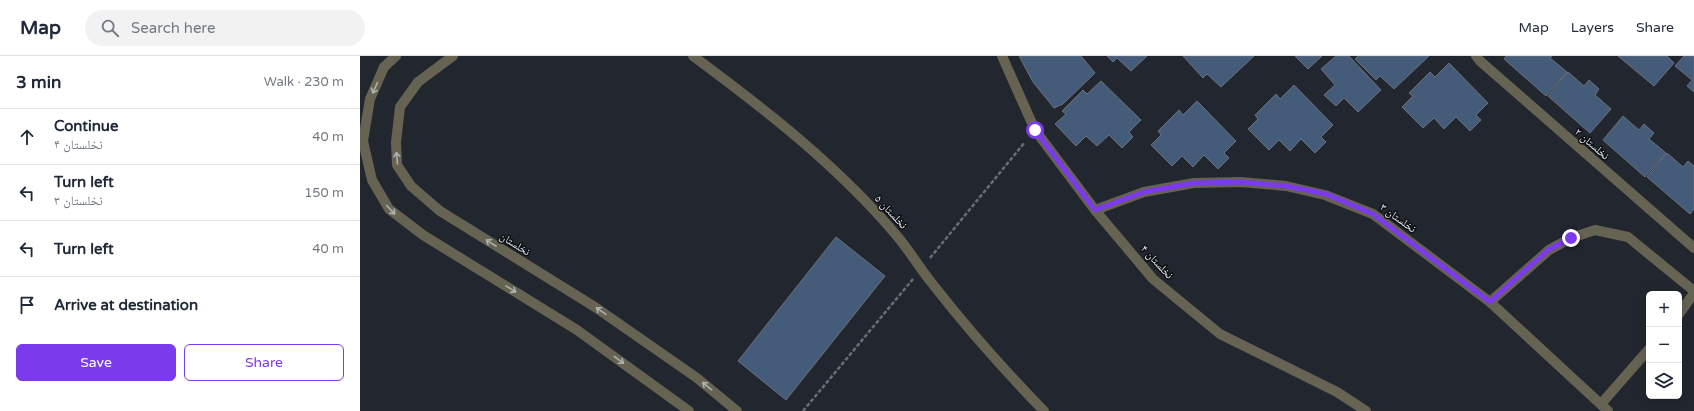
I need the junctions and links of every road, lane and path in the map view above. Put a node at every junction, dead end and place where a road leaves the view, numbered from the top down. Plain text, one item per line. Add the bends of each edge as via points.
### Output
1 (396, 56) edge
2 (453, 56) edge
3 (694, 56) edge
4 (1002, 56) edge
5 (1476, 56) edge
6 (1095, 210) junction
7 (1694, 248) edge
8 (1694, 292) edge
9 (1490, 302) junction
10 (1682, 310) edge
11 (1646, 353) edge
12 (1605, 408) edge
13 (690, 411) edge
14 (737, 411) edge
15 (1044, 411) edge
16 (1366, 411) edge

1 -> 13 street via 384,67 370,99 364,141 372,180 389,209 422,235 577,330
14 -> 2 street, نخلستان via 697,378 602,312 440,211 411,186 397,165 396,142 400,107 418,82
3 - 15 street, نخلستان ۵ via 760,107 841,177 897,236 972,332
4 - 6 street, نخلستان ۴ via 1035,130
5 - 7 street, نخلستان ۲
6 - 9 street, نخلستان ۳ via 1144,192 1194,183 1241,182 1286,186 1326,194 1373,214
6 - 16 street, نخلستان ۴ via 1153,279 1220,334 1338,392
8 - 9 street via 1628,238 1594,230 1548,250
8 - 10 street
9 - 12 street, نخلستان ۳
11 - 12 street

